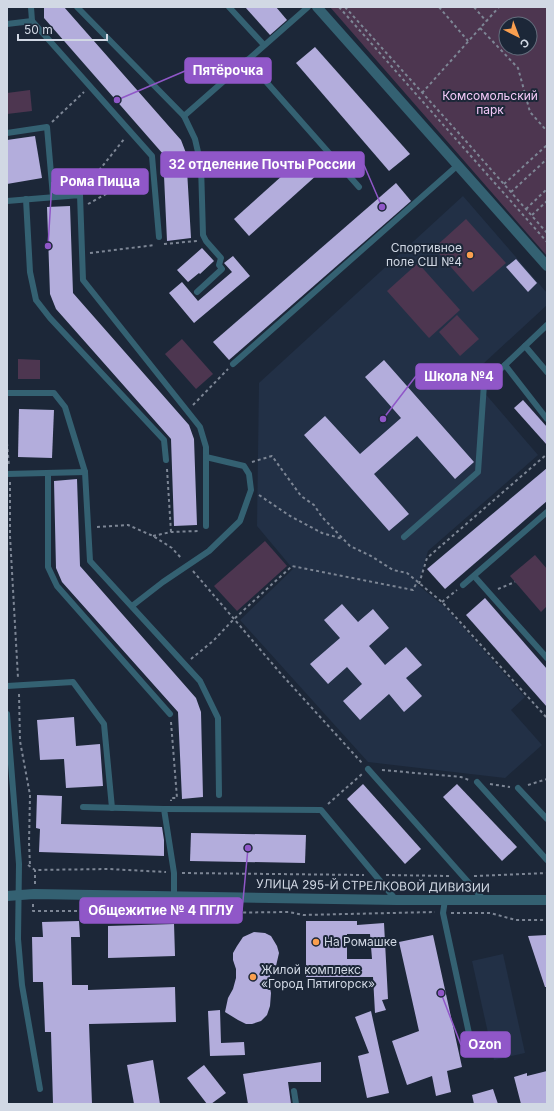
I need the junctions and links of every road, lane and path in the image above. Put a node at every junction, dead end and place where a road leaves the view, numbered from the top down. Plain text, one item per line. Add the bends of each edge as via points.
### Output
1 (31, 7) edge
2 (77, 7) edge
3 (229, 7) edge
4 (308, 7) edge
5 (317, 7) edge
6 (339, 7) edge
7 (345, 7) edge
8 (439, 7) edge
9 (474, 7) edge
10 (499, 7) edge
11 (32, 21) junction
12 (486, 21) junction
13 (7, 24) edge
14 (480, 28) junction
15 (468, 41) junction
16 (264, 46) junction
17 (247, 60) junction
18 (90, 86) junction
19 (422, 93) junction
20 (184, 116) junction
21 (47, 127) junction
22 (131, 131) junction
23 (547, 131) edge
24 (7, 133) edge
25 (547, 144) edge
26 (547, 159) edge
27 (458, 165) junction
28 (154, 168) junction
29 (504, 184) junction
30 (359, 187) dead end
31 (547, 189) edge
32 (511, 192) junction
33 (80, 195) junction
34 (53, 196) junction
35 (26, 199) junction
36 (7, 200) edge
37 (547, 201) edge
38 (80, 208) junction
39 (526, 209) junction
40 (531, 215) junction
41 (547, 233) edge
42 (159, 237) dead end
43 (206, 241) junction
44 (547, 242) edge
45 (81, 255) junction
46 (547, 266) edge
47 (197, 292) dead end
48 (547, 325) edge
49 (525, 346) junction
50 (233, 364) joint
51 (505, 365) junction
52 (547, 372) edge
53 (7, 393) edge
54 (187, 411) junction
55 (547, 419) edge
56 (7, 443) edge
57 (547, 454) edge
58 (206, 458) junction
59 (166, 460) joint
60 (244, 466) junction
61 (85, 472) junction
62 (48, 473) junction
63 (8, 474) edge
64 (251, 490) junction
65 (547, 512) edge
66 (206, 526) joint
67 (88, 528) junction
68 (172, 532) junction
69 (153, 536) junction
70 (404, 537) dead end
71 (344, 540) junction
72 (188, 565) junction
73 (474, 576) junction
74 (515, 582) dead end
75 (418, 583) junction
76 (462, 586) joint
77 (491, 595) junction
78 (442, 602) junction
79 (132, 606) junction
80 (234, 619) junction
81 (547, 658) edge
82 (185, 664) junction
83 (7, 686) edge
84 (18, 686) junction
85 (7, 714) edge
86 (170, 714) joint
87 (547, 718) edge
88 (368, 769) junction
89 (477, 782) joint
90 (518, 788) dead end
91 (219, 794) dead end
92 (177, 798) dead end
93 (83, 807) dead end
94 (112, 808) junction
95 (164, 809) junction
96 (321, 810) junction
97 (547, 819) edge
98 (547, 860) edge
99 (19, 864) junction
100 (30, 865) junction
101 (35, 870) junction
102 (174, 873) junction
103 (547, 873) edge
104 (376, 875) junction
105 (462, 876) junction
106 (34, 894) junction
107 (19, 895) junction
108 (7, 896) edge
109 (174, 896) junction
110 (396, 900) junction
111 (445, 900) junction
112 (484, 900) junction
113 (547, 900) edge
114 (101, 906) dead end
115 (189, 908) dead end
116 (443, 912) junction
117 (547, 920) edge
118 (474, 1052) dead end
119 (40, 1088) dead end
120 (294, 1092) dead end
121 (296, 1104) edge

1 - 11 lane
2 - 20 lane
3 - 16 lane
4 - 16 lane
5 - 27 street
6 - 44 path
7 - 19 path
8 - 15 path
9 - 12 path
10 - 12 path
11 - 13 lane
11 - 18 lane
12 - 14 path
14 - 15 path
14 - 23 path via 518,68 530,112
15 - 19 path
16 - 17 lane
17 - 20 lane
17 - 30 lane
18 - 21 path
18 - 22 lane
19 - 29 path
20 - 43 lane via 195,139 201,165 203,235
21 - 24 lane
21 - 34 lane
22 - 28 lane via 152,156
22 - 33 path
25 - 29 path
26 - 32 path
27 - 46 street
27 - 50 lane
28 - 38 path
28 - 42 lane
29 - 32 path
31 - 39 path
32 - 39 path
33 - 34 lane
33 - 38 lane
34 - 35 lane
35 - 36 lane
35 - 59 lane via 30,272 36,300 164,440
37 - 40 path
38 - 45 lane
39 - 40 path
40 - 41 path
43 - 45 path
43 - 47 lane via 221,258 219,265 222,269
45 - 54 lane via 83,280
48 - 49 lane
49 - 51 lane
49 - 52 lane
50 - 54 path
51 - 55 lane
51 - 70 lane via 484,384 478,472
53 - 61 lane via 54,393 65,407
54 - 58 lane via 200,428 206,447
56 - 63 path
57 - 75 path via 427,558
58 - 60 lane
58 - 66 lane
59 - 68 path
60 - 64 lane via 249,474
60 - 71 path via 272,456 301,496 314,505
61 - 62 lane
61 - 67 lane
62 - 63 lane
62 - 86 lane via 48,567 57,586
63 - 84 path
64 - 71 path via 290,516 322,533
64 - 72 lane via 240,521 209,551
65 - 73 lane
66 - 68 path via 206,531
67 - 69 path via 128,525
67 - 79 lane via 90,561
68 - 69 path
69 - 72 path via 172,548
71 - 75 path via 393,570 407,573
72 - 79 lane
72 - 80 path
73 - 76 lane
73 - 77 lane
74 - 77 path
75 - 78 path
75 - 80 path via 413,590 292,566
76 - 78 path
77 - 81 lane
78 - 87 path
79 - 82 lane
80 - 82 path
80 - 88 path
82 - 91 lane via 200,681 218,718
83 - 84 lane
84 - 94 lane via 73,682 104,724
84 - 100 path via 20,741 30,795
85 - 99 lane
86 - 92 path
88 - 89 path via 461,777
88 - 96 path
88 - 105 lane
89 - 98 lane
90 - 97 lane
93 - 94 lane
94 - 95 lane
95 - 96 lane
95 - 102 lane
96 - 104 lane
99 - 100 path
99 - 107 lane
100 - 101 path
101 - 102 path via 108,869
101 - 106 path
102 - 104 path
102 - 109 lane
103 - 105 path
104 - 105 path
104 - 110 lane
105 - 112 lane
106 - 107 street, УЛИЦА 295-Й СТРЕЛКОВОЙ ДИВИЗИИ
106 - 109 street, УЛИЦА 295-Й СТРЕЛКОВОЙ ДИВИЗИИ
106 - 114 path via 33,911 88,911
107 - 108 street, УЛИЦА 295-Й СТРЕЛКОВОЙ ДИВИЗИИ
107 - 119 lane via 18,939 22,985
109 - 110 street, УЛИЦА 295-Й СТРЕЛКОВОЙ ДИВИЗИИ
110 - 111 street, УЛИЦА 295-Й СТРЕЛКОВОЙ ДИВИЗИИ
111 - 112 street, УЛИЦА 295-Й СТРЕЛКОВОЙ ДИВИЗИИ
111 - 116 lane
112 - 113 street, УЛИЦА 295-Й СТРЕЛКОВОЙ ДИВИЗИИ
115 - 116 path via 205,913 289,912 303,915
116 - 117 path via 490,913 516,920
116 - 118 lane
120 - 121 lane

